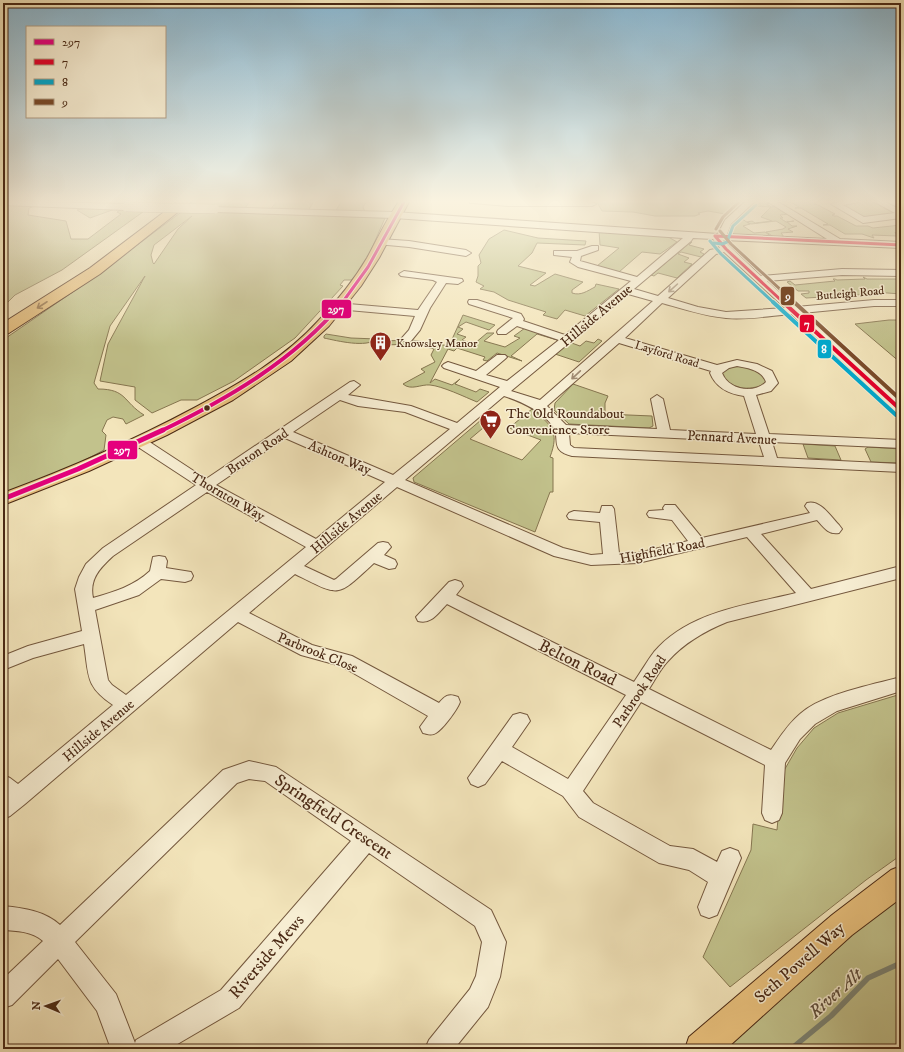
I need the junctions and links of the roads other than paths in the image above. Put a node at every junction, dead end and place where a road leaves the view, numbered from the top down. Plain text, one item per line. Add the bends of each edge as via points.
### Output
1 (108, 249) edge
2 (123, 249) edge
3 (376, 249) edge
4 (434, 249) edge
5 (593, 249) edge
6 (676, 249) edge
7 (726, 249) joint
8 (557, 253) dead end
9 (459, 254) dead end
10 (577, 255) junction
11 (901, 273) edge
12 (758, 278) junction
13 (442, 280) junction
14 (638, 280) junction
15 (458, 281) dead end
16 (398, 284) dead end
17 (626, 290) junction
18 (660, 299) junction
19 (473, 302) dead end
20 (901, 303) edge
21 (338, 306) junction
22 (794, 311) junction
23 (423, 314) junction
24 (3, 317) edge
25 (516, 322) junction
26 (3, 330) edge
27 (502, 332) dead end
28 (412, 338) dead end
29 (568, 339) junction
30 (617, 339) junction
31 (501, 357) dead end
32 (448, 365) dead end
33 (718, 369) junction
34 (478, 375) junction
35 (354, 385) dead end
36 (506, 389) junction
37 (749, 392) junction
38 (338, 396) junction
39 (657, 399) dead end
40 (539, 405) junction
41 (901, 410) edge
42 (460, 428) junction
43 (562, 429) junction
44 (284, 433) junction
45 (664, 433) junction
46 (764, 438) junction
47 (140, 442) junction
48 (901, 444) edge
49 (772, 462) junction
50 (901, 468) edge
51 (396, 481) junction
52 (205, 485) junction
53 (3, 499) edge
54 (654, 514) dead end
55 (574, 516) dead end
56 (834, 529) dead end
57 (751, 532) junction
58 (698, 544) junction
59 (317, 546) junction
60 (612, 560) junction
61 (390, 564) dead end
62 (293, 567) junction
63 (901, 572) edge
64 (185, 576) dead end
65 (808, 596) junction
66 (87, 606) junction
67 (237, 614) junction
68 (424, 617) dead end
69 (91, 636) junction
70 (3, 663) edge
71 (901, 684) edge
72 (637, 691) junction
73 (127, 705) junction
74 (441, 714) dead end
75 (520, 721) dead end
76 (500, 750) junction
77 (775, 761) junction
78 (478, 778) dead end
79 (570, 790) junction
80 (8, 797) edge
81 (772, 813) dead end
82 (367, 839) junction
83 (901, 880) edge
84 (710, 907) dead end
85 (3, 918) edge
86 (60, 942) junction
87 (3, 996) edge
88 (124, 1049) edge
89 (145, 1049) edge
90 (438, 1049) edge
91 (701, 1049) edge

1 - 24 highway via 82,269
2 -> 26 highway via 95,271
3 - 21 main road via 365,271
4 - 9 street
5 - 10 street
6 - 14 street, Hillside Avenue
7 - 12 street
7 -> 18 street via 713,252
8 - 10 street
10 - 14 street via 575,262 581,265
11 - 12 street via 835,272
12 - 22 street
13 - 15 street
13 - 16 street via 407,269
13 - 23 street
14 - 17 street, Hillside Avenue
17 - 18 street, Butleigh Road
17 - 29 street, Hillside Avenue
18 - 22 street, Butleigh Road via 726,320
18 - 30 street
19 - 25 street via 517,316 519,319
20 - 22 street, Butleigh Road via 874,303
21 - 23 street
21 - 47 main road via 307,340 277,364 237,390
22 - 41 street
23 - 28 street
25 - 27 street
25 - 29 street
29 - 36 street, Hillside Avenue
30 - 33 street, Layford Road
30 -> 40 street
31 - 34 street
32 - 34 street
33 - 37 street, Layford Road via 716,373 719,382 732,389
33 - 37 street, Layford Road via 729,364 746,364 762,370 772,378 772,383 765,390
34 - 36 street
35 - 38 street, Bruton Road
36 - 40 street
36 - 42 street, Hillside Avenue
37 - 46 street
38 - 42 street via 358,402 407,409
38 - 44 street, Bruton Road
39 - 45 street
40 - 43 street
42 - 51 street, Hillside Avenue
43 - 45 street, Pennard Avenue
43 - 49 street, Pennard Avenue via 563,448 566,451
44 - 51 street, Ashton Way
44 - 52 street, Bruton Road
45 - 46 street, Pennard Avenue
46 - 48 street, Pennard Avenue
46 - 49 street
47 - 52 street, Thornton Way
47 - 53 main road via 78,470
49 - 50 street, Pennard Avenue
51 - 59 street, Hillside Avenue
51 - 60 street, Highfield Road via 559,552 591,560
52 - 59 street, Thornton Way
52 - 66 street, Bruton Road via 95,563 86,576 83,589
54 - 58 street via 673,512
55 - 60 street via 607,514
56 - 57 street, Highfield Road via 816,511
57 - 58 street, Highfield Road
57 - 65 street
58 - 60 street, Highfield Road via 638,558
59 - 62 street, Hillside Avenue
61 - 62 street via 378,551 341,584 332,586
62 - 67 street, Hillside Avenue
63 - 65 street, Parbrook Road
64 - 66 street via 159,567 141,588
65 - 72 street, Parbrook Road via 702,625 661,656
66 - 69 street, Bruton Road
67 - 73 street, Hillside Avenue
67 - 74 street, Parbrook Close via 307,650 346,661
68 - 72 street, Belton Road via 450,591
69 - 70 street via 28,653
69 - 73 street, Bruton Road via 99,682 105,690
71 - 77 street via 831,705 808,718 793,734
72 - 77 street, Belton Road
72 - 79 street, Parbrook Road via 578,783
73 - 80 street, Hillside Avenue
75 - 76 street
76 - 78 street
76 - 79 street
77 - 81 street
79 - 84 street via 586,810 667,856 726,868
82 - 86 street, Springfield Crescent via 269,773 249,770 230,776
82 - 89 street, Riverside Mews via 230,999
82 - 90 street, Springfield Crescent via 483,918 494,942 488,977 479,998
83 - 91 main road, Seth Powell Way via 842,925
85 - 86 street via 24,920 45,927
86 - 87 street, Springfield Crescent
86 - 88 street via 107,1003

